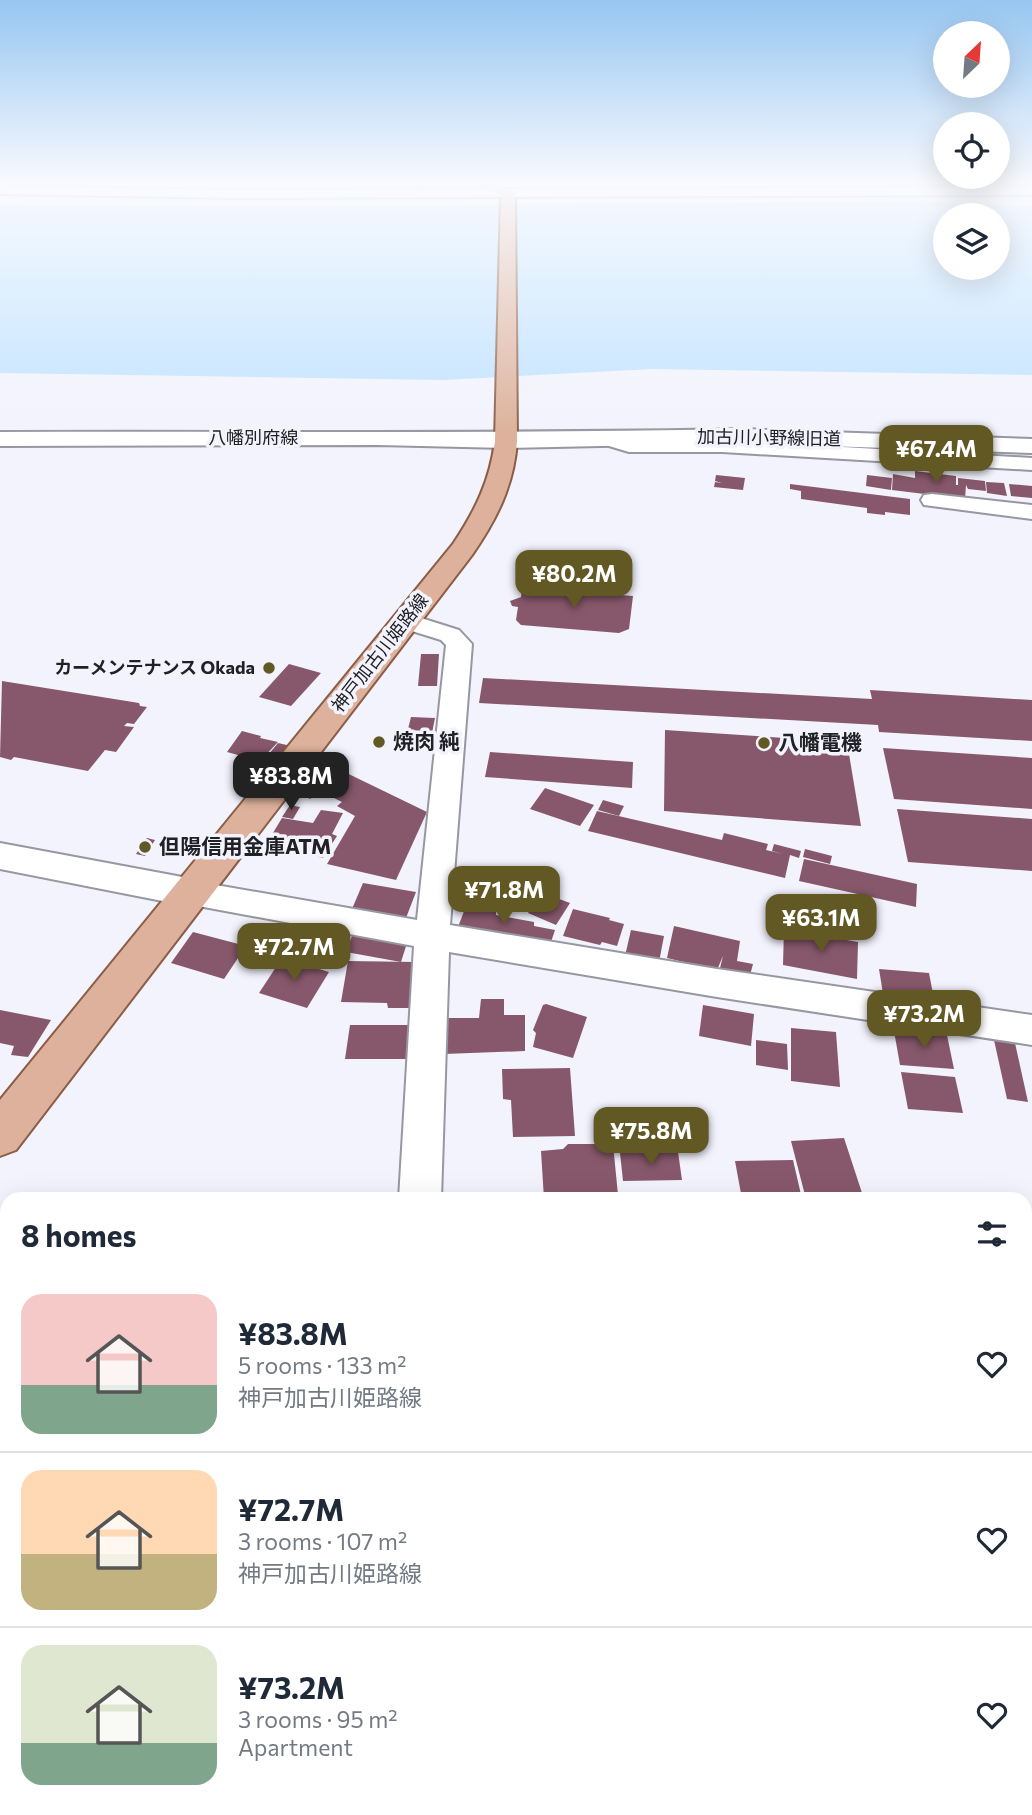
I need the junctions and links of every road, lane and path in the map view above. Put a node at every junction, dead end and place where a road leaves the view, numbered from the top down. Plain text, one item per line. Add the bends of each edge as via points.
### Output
1 (507, 267) edge
2 (507, 434) junction
3 (0, 439) edge
4 (606, 439) junction
5 (1032, 446) edge
6 (1032, 464) edge
7 (932, 500) dead end
8 (1032, 512) edge
9 (405, 621) junction
10 (0, 856) edge
11 (193, 893) junction
12 (432, 936) junction
13 (1032, 1030) edge
14 (0, 1135) edge
15 (420, 1192) edge

1 - 2 main road, 神戸加古川姫路線
2 - 3 street, 八幡別府線
2 - 4 street, 加古川小野線旧道
2 - 9 main road, 神戸加古川姫路線 via 505,469 491,507 464,549
4 - 5 street, 加古川小野線旧道 via 742,436
4 - 6 street via 629,446 722,446
7 - 8 street
9 - 11 main road, 神戸加古川姫路線
9 - 12 street via 450,635 459,644
10 - 11 street
11 - 12 street
11 - 14 main road, 神戸加古川姫路線
12 - 13 street via 819,1001
12 - 15 street

